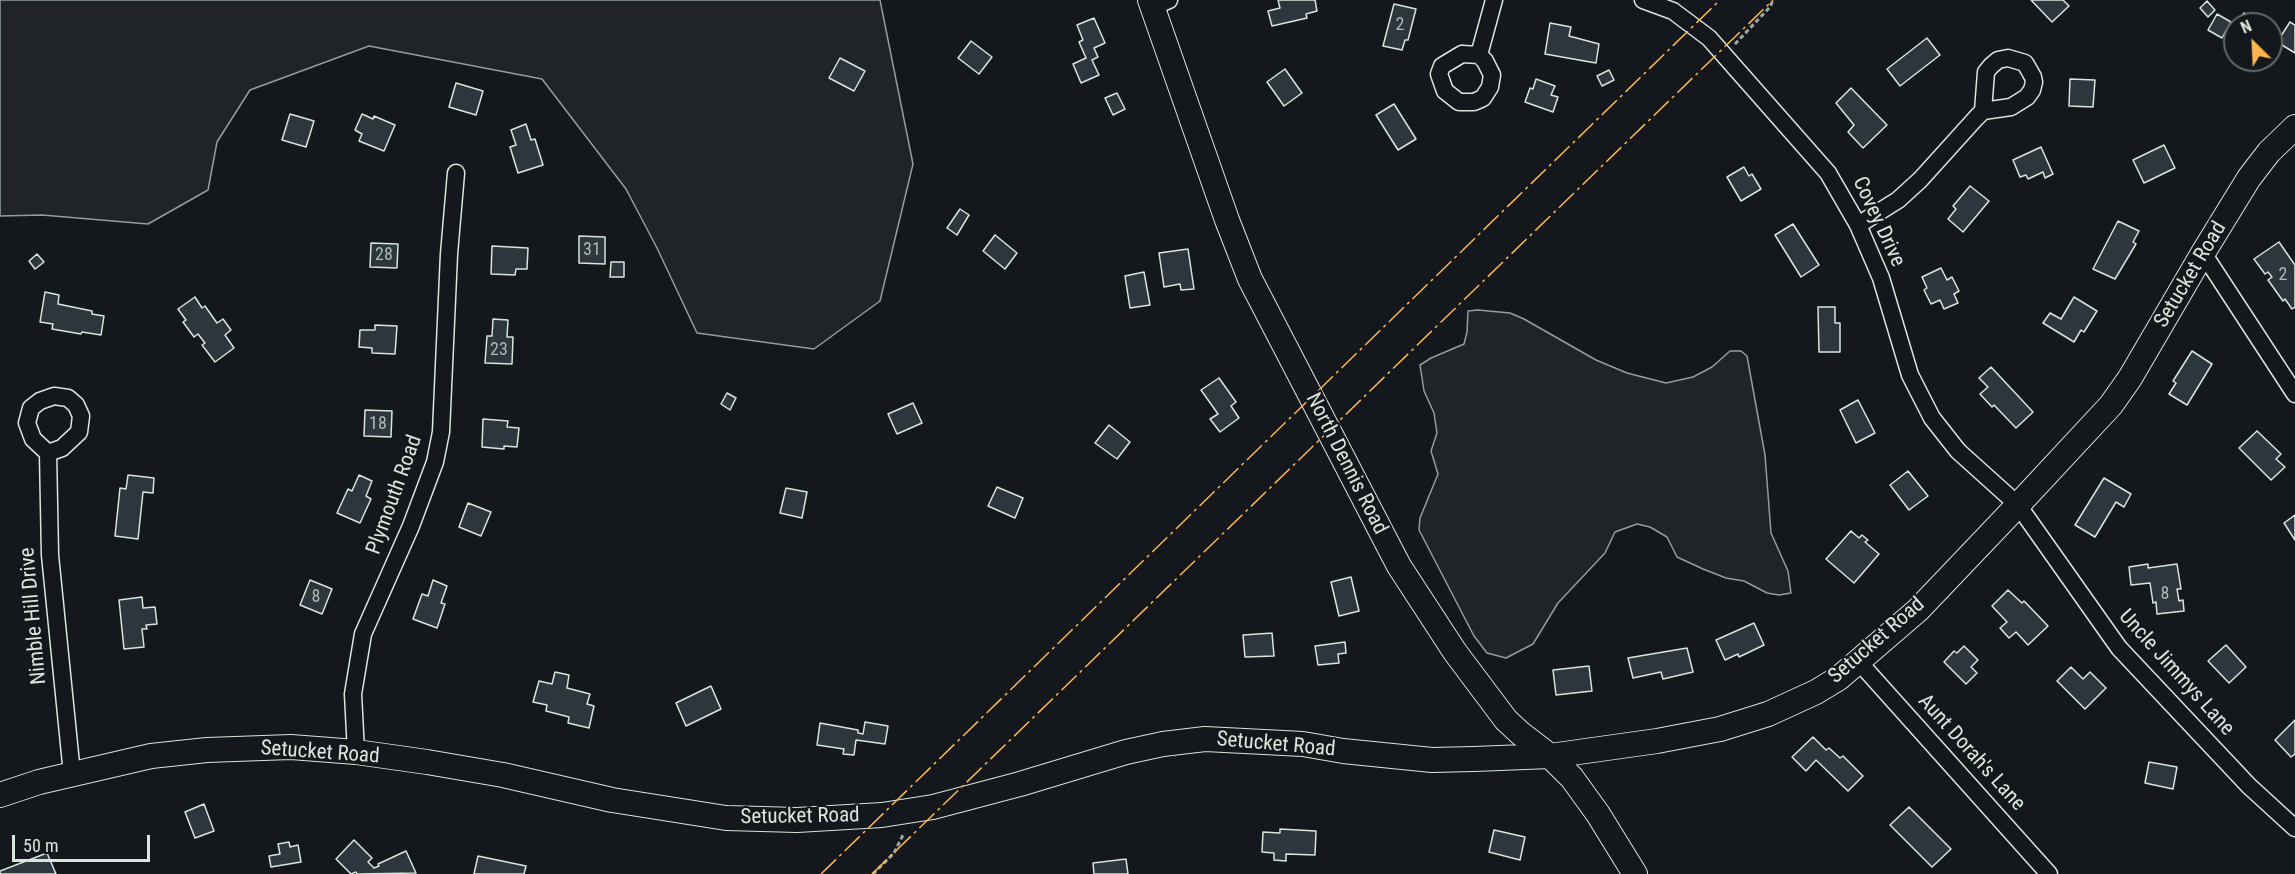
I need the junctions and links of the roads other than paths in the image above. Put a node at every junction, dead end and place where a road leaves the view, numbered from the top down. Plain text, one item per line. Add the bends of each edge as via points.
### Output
1 (1494, 0) edge
2 (1643, 0) edge
3 (1157, 2) edge
4 (1479, 55) dead end
5 (1983, 111) dead end
6 (2295, 127) edge
7 (456, 174) dead end
8 (1858, 225) junction
9 (2203, 252) junction
10 (2295, 394) edge
11 (48, 453) dead end
12 (2018, 505) junction
13 (1859, 662) junction
14 (356, 752) junction
15 (1550, 756) junction
16 (72, 774) junction
17 (0, 795) edge
18 (2295, 828) edge
19 (1635, 874) edge
20 (2049, 874) edge

1 - 4 street
2 - 8 street, Covey Drive via 1673,11 1725,54 1828,172
3 - 15 main road, North Dennis Road via 1227,220 1250,279 1399,566 1455,652 1506,720
5 - 8 street via 1920,180 1898,200
6 - 9 main road, Setucket Road via 2262,161
7 - 14 street, Plymouth Road via 441,432 435,462 411,526 363,634 352,694
8 - 12 street, Covey Drive via 1881,278 1910,375 1926,408 1958,451
9 - 10 street
9 - 12 main road, Setucket Road via 2111,405
11 - 16 street, Nimble Hill Drive via 50,555
12 - 13 main road, Setucket Road via 1918,609
12 - 18 street, Uncle Jimmys Lane via 2119,648 2249,786
13 - 15 main road, Setucket Road via 1816,692 1730,726 1701,734
13 - 20 street, Aunt Dorah's Lane
14 - 15 main road, Setucket Road via 492,773 612,800 726,818 796,820 912,811 970,799 1126,752 1205,740 1293,743 1432,760
14 - 16 main road, Setucket Road via 291,747 207,750 151,756
15 - 19 main road, North Dennis Road via 1579,787
16 - 17 main road, Setucket Road

